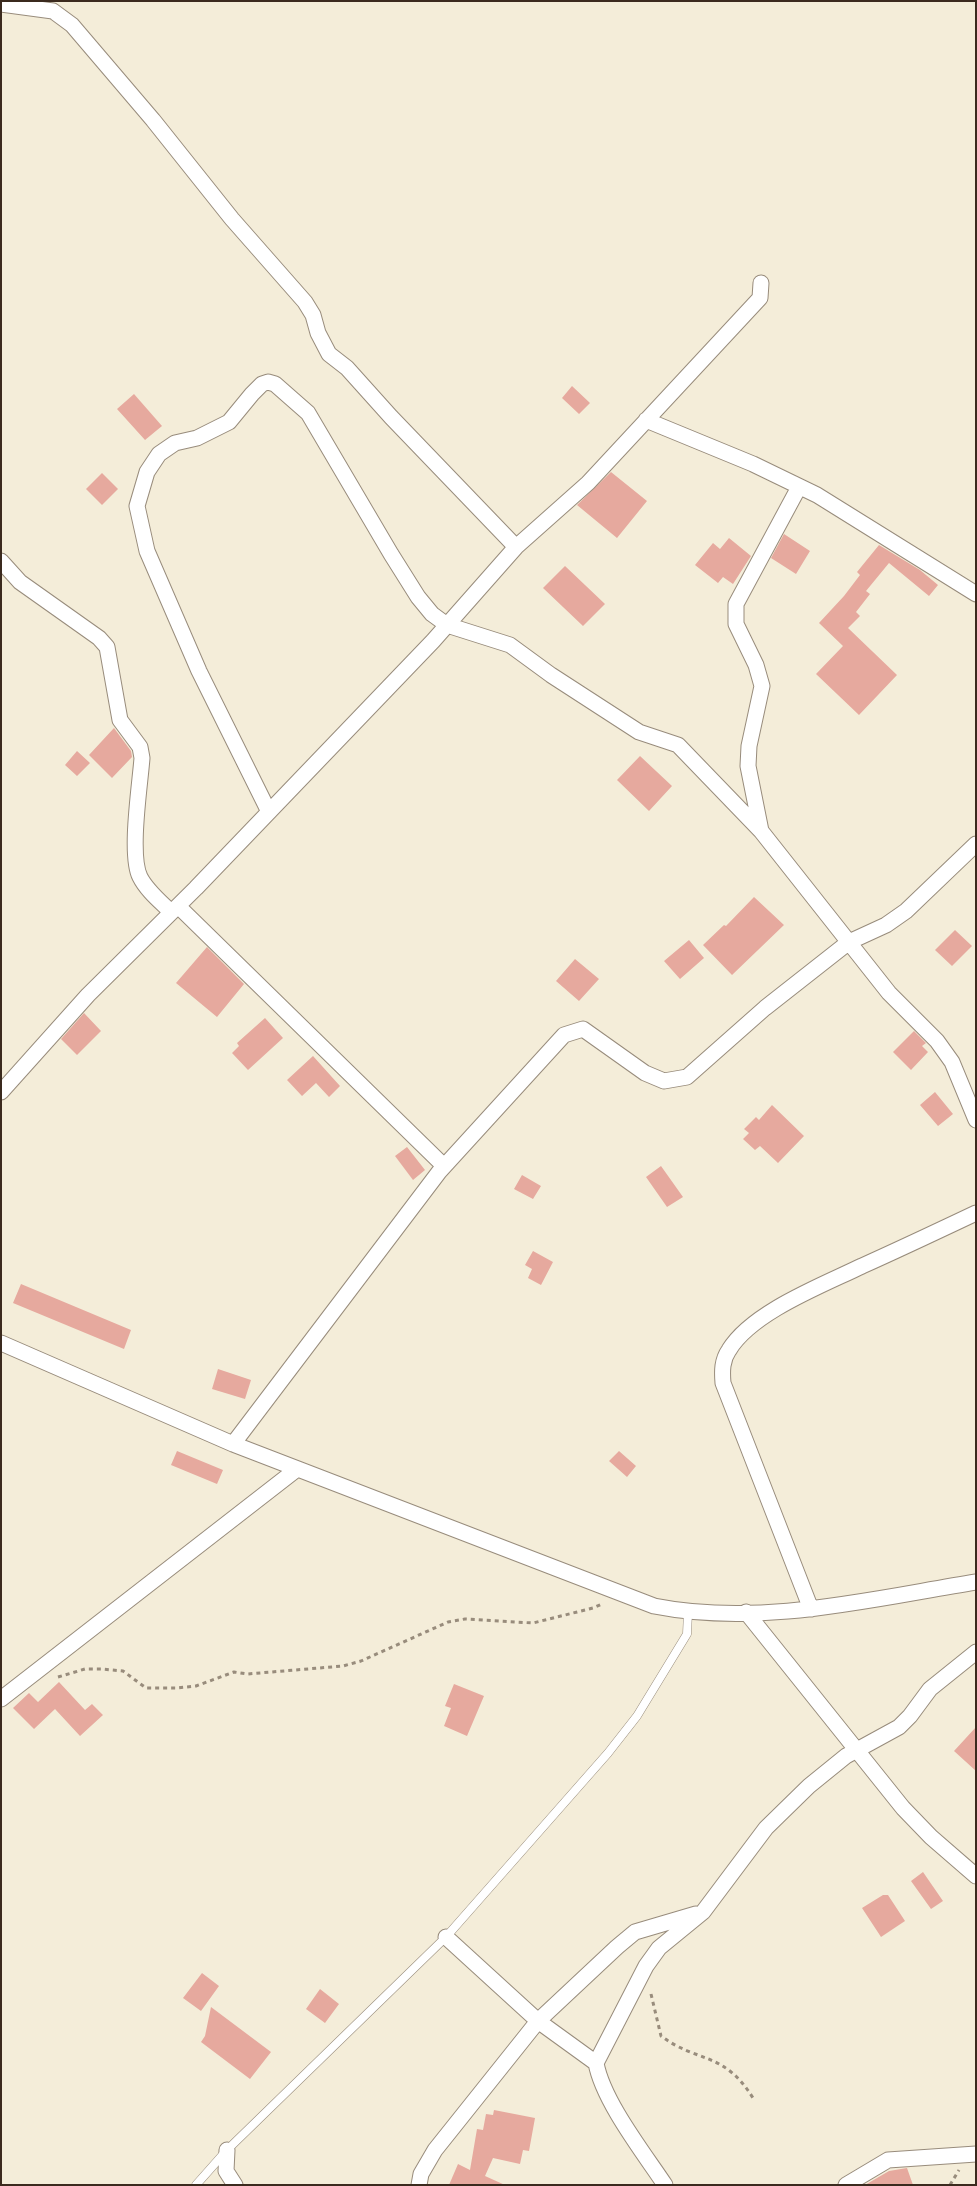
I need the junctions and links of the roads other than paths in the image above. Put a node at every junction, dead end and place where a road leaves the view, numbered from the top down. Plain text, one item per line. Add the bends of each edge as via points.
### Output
1 (1, 4) edge
2 (761, 283) dead end
3 (646, 420) junction
4 (799, 487) junction
5 (516, 547) junction
6 (1, 561) edge
7 (976, 594) edge
8 (447, 625) junction
9 (269, 812) junction
10 (761, 831) junction
11 (976, 844) edge
12 (174, 909) junction
13 (849, 942) junction
14 (1, 1092) edge
15 (976, 1120) edge
16 (444, 1166) junction
17 (976, 1213) edge
18 (1, 1343) edge
19 (234, 1444) junction
20 (297, 1469) junction
21 (976, 1582) edge
22 (811, 1609) junction
23 (688, 1612) junction
24 (746, 1612) junction
25 (976, 1652) edge
26 (1, 1699) edge
27 (857, 1748) junction
28 (976, 1876) edge
29 (702, 1912) junction
30 (446, 1936) junction
31 (538, 2021) junction
32 (596, 2063) junction
33 (227, 2150) junction
34 (976, 2154) edge
35 (196, 2185) edge
36 (235, 2185) edge
37 (419, 2185) edge
38 (665, 2185) edge
39 (846, 2185) edge

1 - 5 street via 53,12 72,25 305,302 329,354 347,368
2 - 3 street via 760,298
3 - 4 street via 753,464
3 - 5 street via 588,483
4 - 7 street via 868,525
4 - 10 street via 736,604 736,624 756,665 762,686 748,766
5 - 8 street
6 - 12 street via 20,582 100,638 107,647 120,720 140,747 142,758 136,842 139,876 150,891
8 - 9 street
8 - 9 street via 432,614 418,597 308,413 276,384 262,384 229,422 212,432 175,443 159,454 147,472 137,506 147,551 199,671
8 - 10 street via 510,645 639,732 678,745
9 - 12 street
10 - 13 street
11 - 13 street via 906,912 886,926
12 - 14 street via 88,995
12 - 16 street
13 - 15 street via 952,1062
13 - 16 street via 764,1008 687,1077 664,1081 645,1073 583,1029 564,1035
16 - 19 street
17 - 22 street via 760,1318 728,1350 722,1366 723,1383
18 - 19 street
19 - 20 street
20 - 23 street via 654,1606
20 - 26 street
21 - 22 street
22 - 24 street
23 - 24 street
23 - 30 lane via 686,1634 637,1716
24 - 27 street
25 - 27 street via 930,1689 899,1727
27 - 28 street via 903,1808
27 - 29 street via 809,1786 766,1828
29 - 31 street via 635,1932
29 - 32 street via 659,1948 640,1976
30 - 31 street
30 - 33 lane
31 - 32 street
31 - 37 street via 435,2150 421,2174
32 - 38 street via 598,2078
33 - 35 lane
33 - 36 street via 226,2171
34 - 39 street via 888,2160

